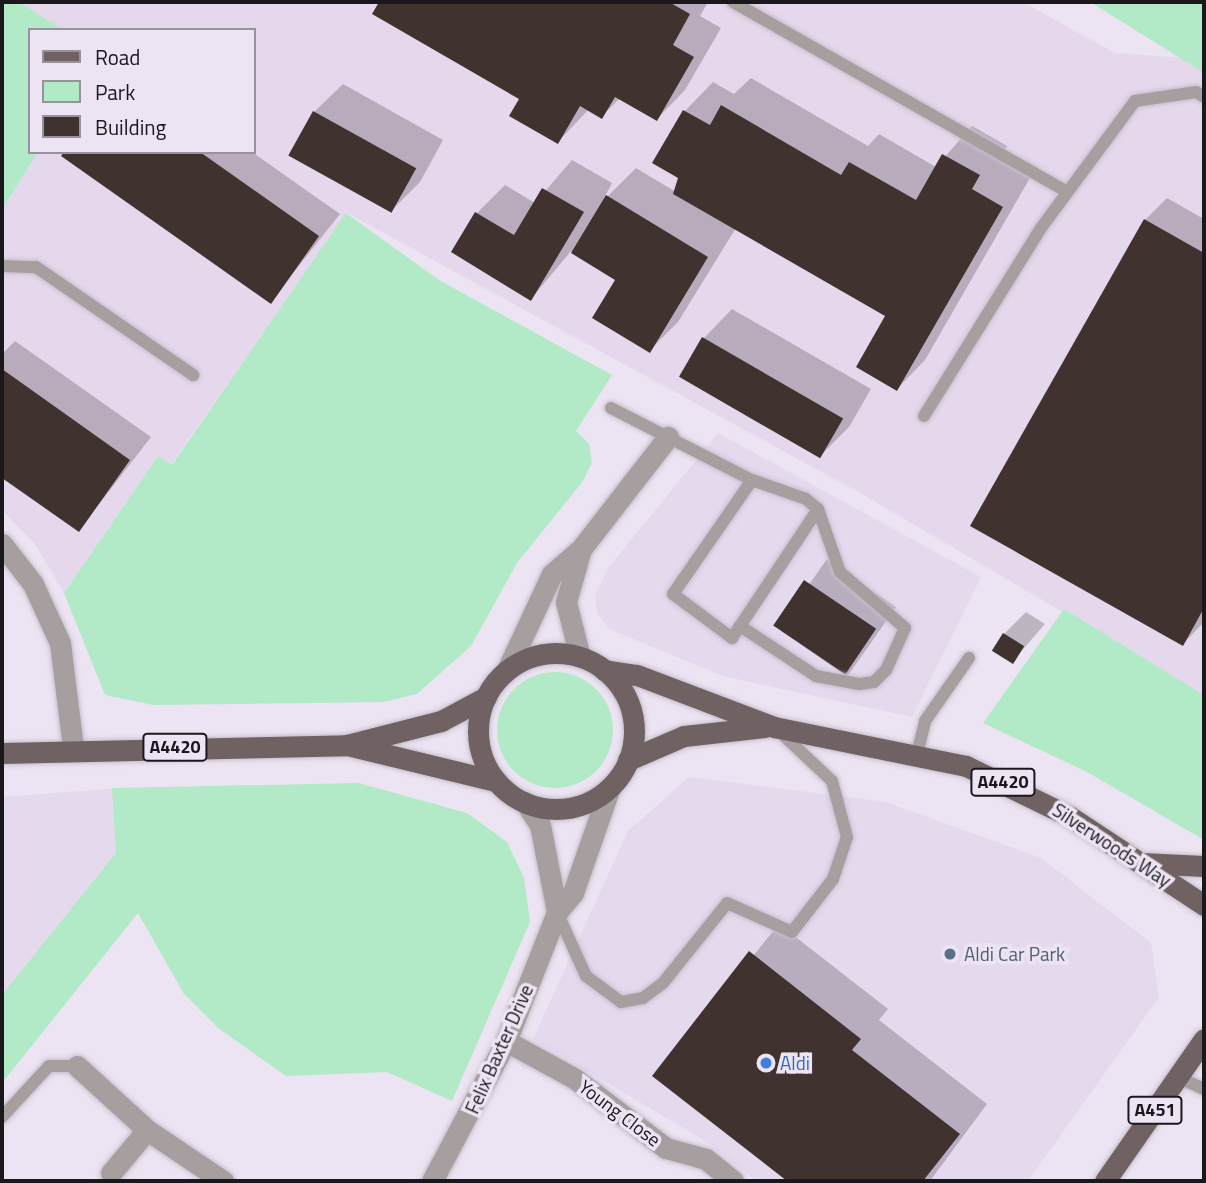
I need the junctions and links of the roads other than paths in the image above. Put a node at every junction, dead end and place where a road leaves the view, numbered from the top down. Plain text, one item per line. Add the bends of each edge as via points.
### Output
1 (733, 2) edge
2 (1204, 97) edge
3 (1068, 192) junction
4 (2, 266) edge
5 (193, 375) dead end
6 (611, 408) dead end
7 (923, 416) dead end
8 (668, 437) junction
9 (752, 480) junction
10 (818, 509) junction
11 (2, 544) edge
12 (581, 549) junction
13 (740, 626) junction
14 (580, 657) junction
15 (969, 658) dead end
16 (507, 670) junction
17 (604, 670) junction
18 (486, 697) junction
19 (774, 727) junction
20 (348, 746) junction
21 (73, 748) junction
22 (2, 753) edge
23 (917, 754) junction
24 (628, 760) junction
25 (496, 780) junction
26 (610, 787) junction
27 (525, 802) junction
28 (1139, 862) junction
29 (1204, 866) edge
30 (1204, 905) edge
31 (558, 912) junction
32 (1204, 1039) edge
33 (506, 1041) junction
34 (77, 1066) joint
35 (1178, 1077) junction
36 (1204, 1089) edge
37 (2, 1117) edge
38 (146, 1130) junction
39 (110, 1177) edge
40 (223, 1181) edge
41 (432, 1181) edge
42 (733, 1181) edge
43 (1105, 1181) edge

1 - 3 lane
2 - 3 lane via 1196,92 1135,101
3 - 7 lane
4 - 5 lane via 36,267
6 - 8 lane
8 - 9 lane
8 - 12 street
9 - 10 lane
9 - 13 lane via 673,594 732,638
10 - 13 lane
10 - 13 lane via 840,572 905,628 886,670 874,682 859,684 816,676
11 - 21 street via 33,584 60,643
12 - 14 street via 566,602
12 - 16 street via 552,573
14 - 16 main road via 541,654
14 - 17 main road
15 - 23 lane via 925,721
16 - 18 main road
17 - 19 main road, Silverwoods Way / A4420 via 637,675
17 - 24 main road via 631,712
18 - 20 main road, A4420 via 441,721
18 - 25 main road via 479,740
19 - 23 main road, Silverwoods Way / A4420
19 - 24 main road, Silverwoods Way / A4420 via 684,736
19 - 31 lane via 820,765 845,820 841,865 792,932 727,903 663,983 643,998 621,1002 586,976
20 - 21 main road, A4420
20 - 25 main road, A4420
21 - 22 main road, A4420
23 - 28 main road, Silverwoods Way / A4420 via 1029,793
24 - 26 main road
25 - 27 main road
26 - 27 main road via 576,806
26 - 31 street, Felix Baxter Drive via 573,893
27 - 31 street via 540,825
28 - 29 main road
28 - 30 main road, Silverwoods Way / A4420
31 - 33 street, Felix Baxter Drive
32 - 35 main road, A451
33 - 41 street, Felix Baxter Drive
33 - 42 street, Young Close via 574,1078 666,1148 706,1158
34 - 37 lane via 49,1066
34 - 38 street
35 - 36 lane
35 - 43 main road, A451
38 - 39 street
38 - 40 street

